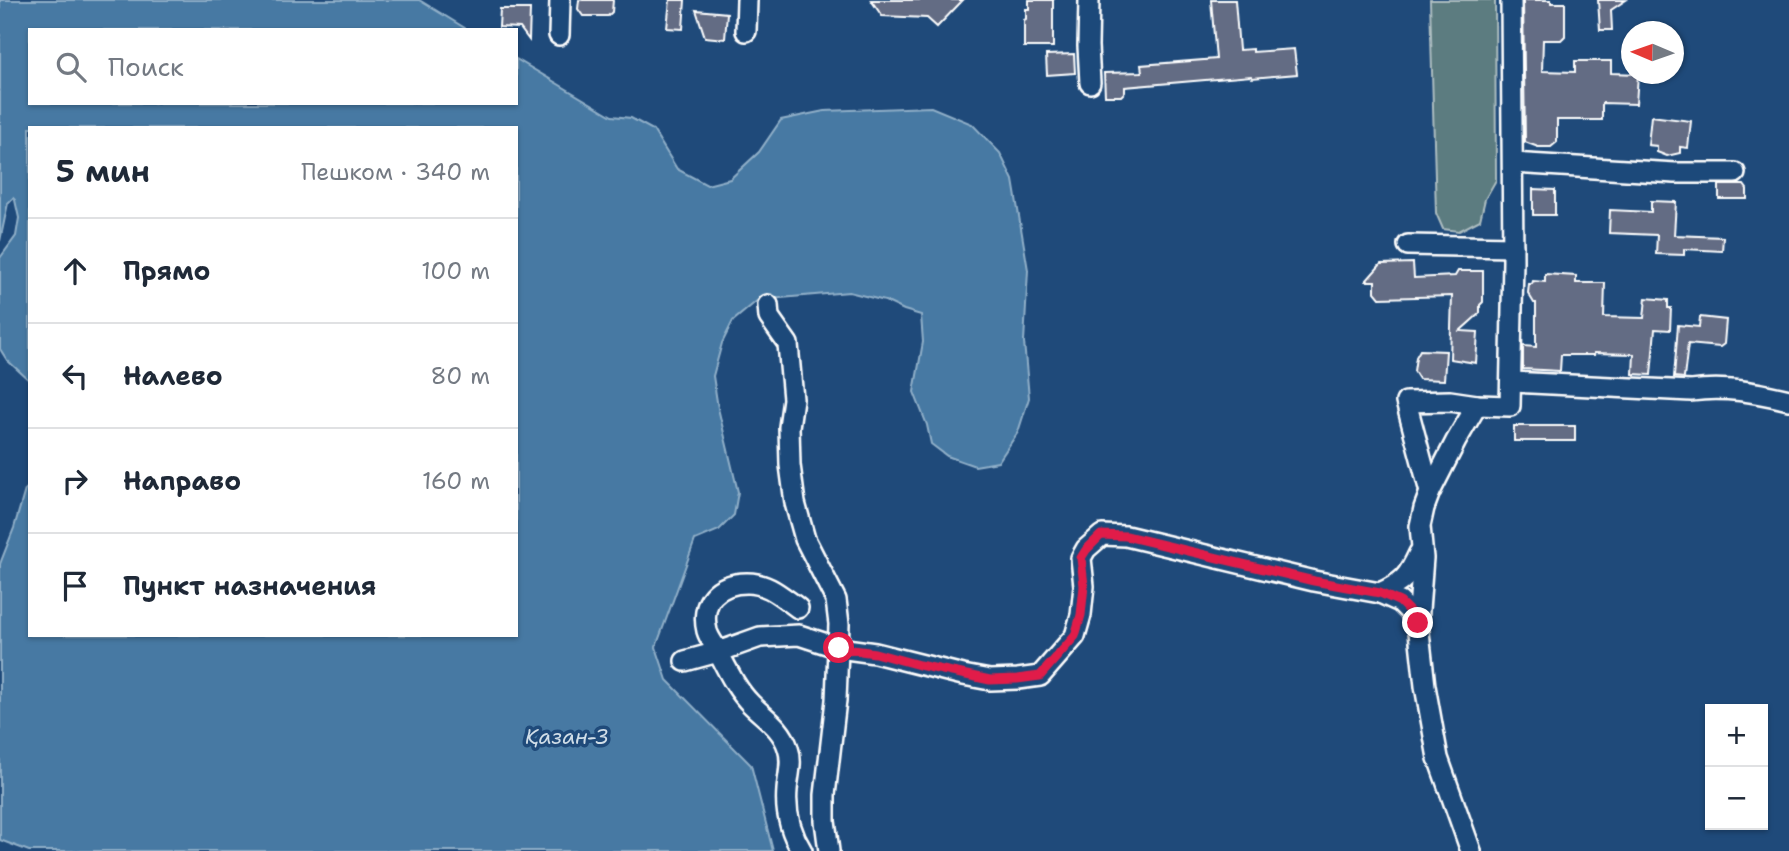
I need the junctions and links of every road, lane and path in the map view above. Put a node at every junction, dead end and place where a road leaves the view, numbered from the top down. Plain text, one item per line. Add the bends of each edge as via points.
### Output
1 (560, 0) edge
2 (747, 0) edge
3 (1089, 0) edge
4 (1511, 0) edge
5 (746, 31) dead end
6 (559, 35) dead end
7 (1090, 83) dead end
8 (1513, 163) junction
9 (1735, 173) dead end
10 (1408, 245) dead end
11 (1513, 247) junction
12 (768, 305) dead end
13 (1512, 382) junction
14 (1789, 400) edge
15 (1477, 405) junction
16 (1430, 492) junction
17 (1421, 547) junction
18 (1380, 593) junction
19 (798, 607) dead end
20 (1418, 623) junction
21 (839, 648) junction
22 (718, 652) junction
23 (685, 661) dead end
24 (802, 851) edge
25 (829, 851) edge
26 (1471, 851) edge

1 - 6 street
2 - 5 street
3 - 7 street
4 - 8 street
8 - 9 street
8 - 11 street
10 - 11 street
11 - 13 street
12 - 21 street via 769,317 788,344 795,503 805,539 836,600
13 - 14 street via 1691,391 1709,388
13 - 15 street via 1510,406
15 - 16 street
15 - 16 street via 1406,402
16 - 17 street via 1420,526
17 - 18 street via 1410,573
17 - 20 street
18 - 20 street via 1400,602
18 - 21 street via 1126,536 1101,535 1081,558 1084,586 1075,636 1040,676 990,680
19 - 22 street via 758,583 721,588 705,612
20 - 26 street via 1438,758
21 - 22 street via 799,635 760,637
21 - 25 street via 825,794
22 - 23 street
22 - 24 street via 739,690 769,719 789,749 788,820

